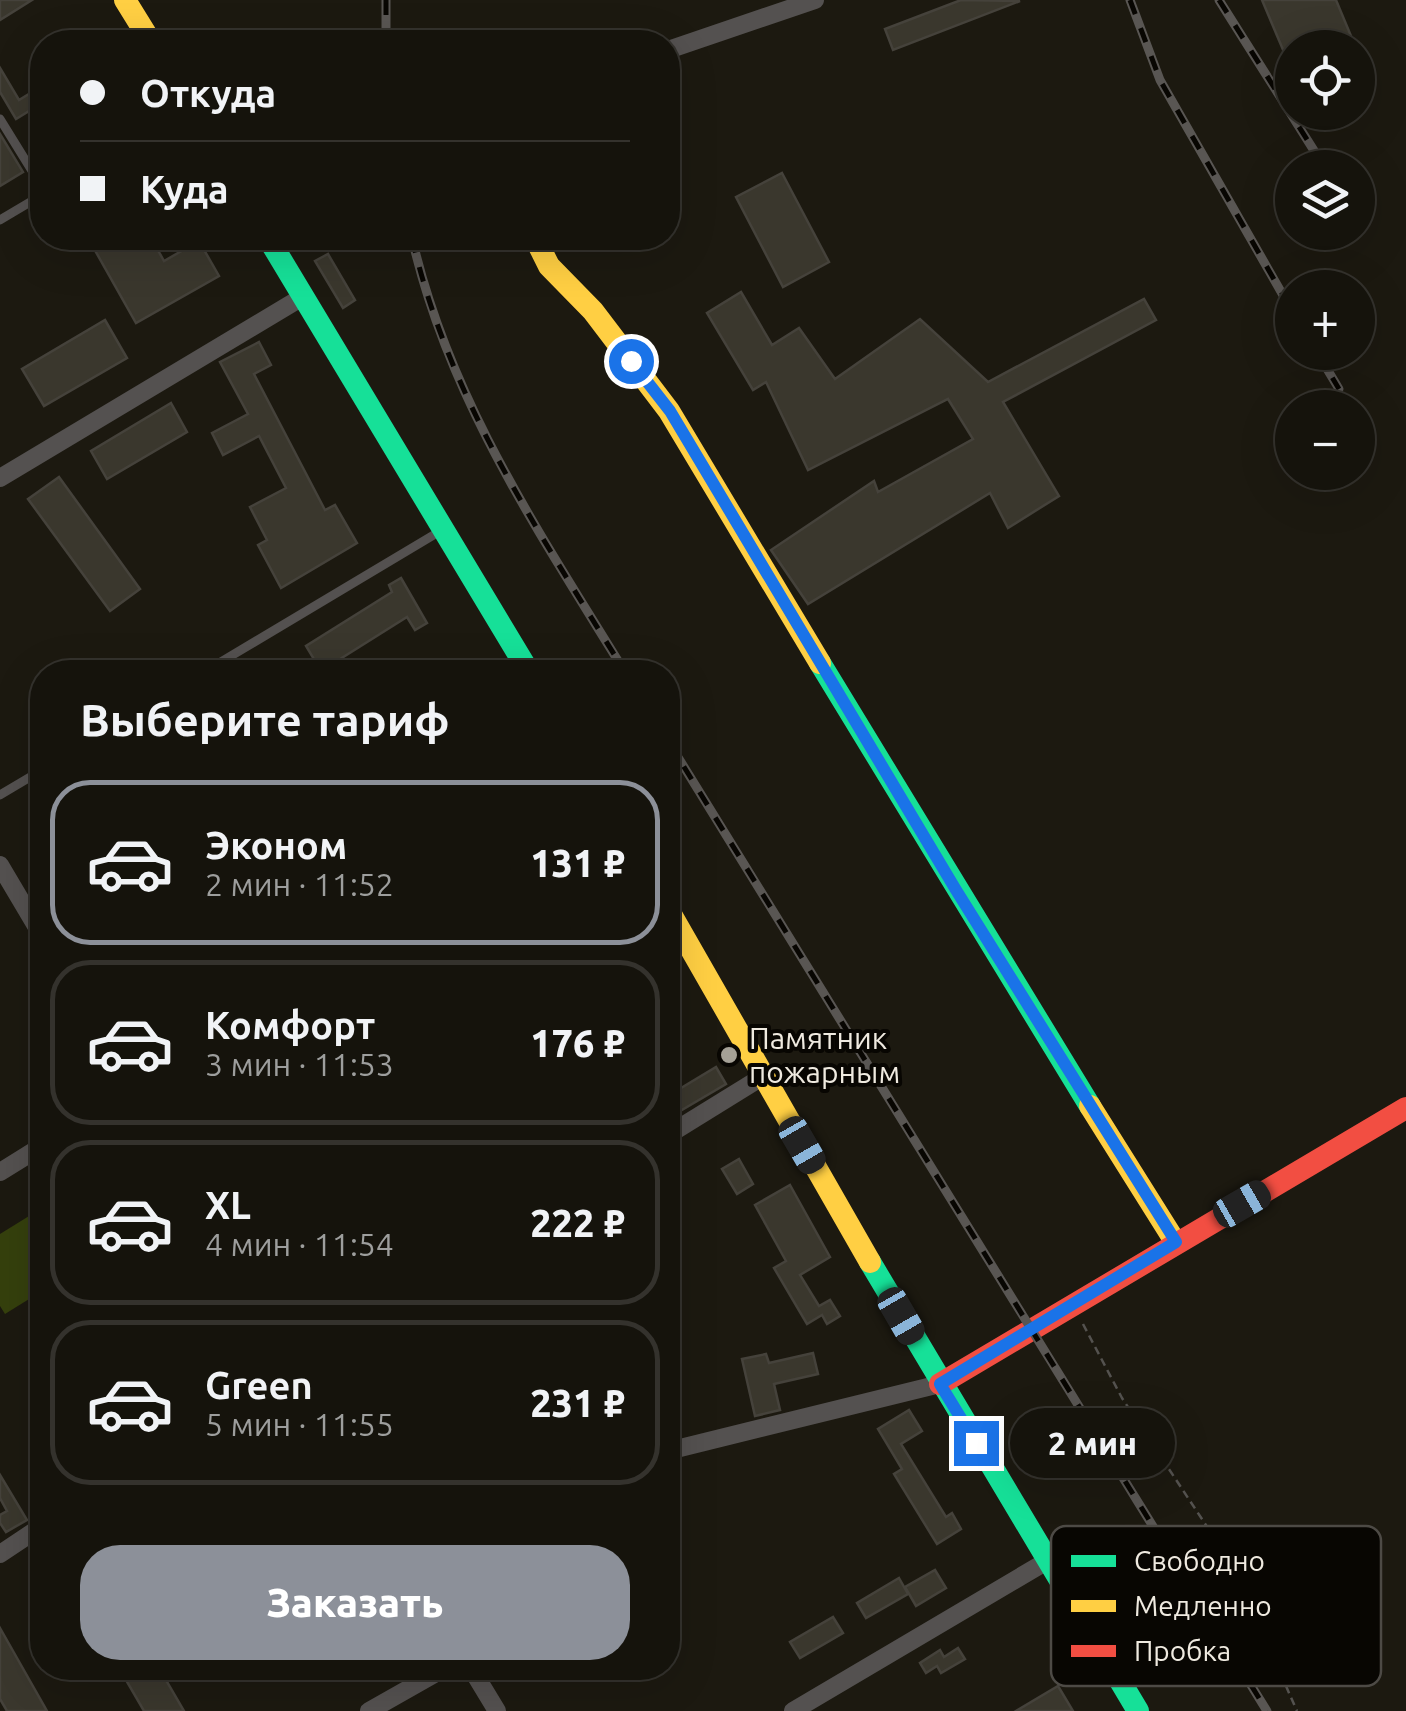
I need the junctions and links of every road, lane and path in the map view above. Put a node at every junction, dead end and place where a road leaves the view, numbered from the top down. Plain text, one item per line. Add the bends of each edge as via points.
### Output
1 (125, 0) edge
2 (815, 0) edge
3 (143, 30) edge
4 (680, 46) edge
5 (0, 119) edge
6 (30, 168) edge
7 (30, 203) edge
8 (0, 220) edge
9 (275, 250) edge
10 (542, 250) edge
11 (304, 296) junction
12 (0, 478) edge
13 (443, 529) junction
14 (224, 660) edge
15 (522, 660) edge
16 (30, 777) edge
17 (0, 795) edge
18 (0, 865) edge
19 (30, 916) edge
20 (680, 930) edge
21 (762, 1077) junction
22 (1406, 1108) edge
23 (680, 1128) edge
24 (30, 1153) edge
25 (0, 1172) edge
26 (1176, 1242) junction
27 (1073, 1305) junction
28 (940, 1384) junction
29 (680, 1448) edge
30 (1206, 1526) edge
31 (30, 1534) edge
32 (0, 1554) edge
33 (1047, 1561) junction
34 (1051, 1568) edge
35 (424, 1680) edge
36 (479, 1680) edge
37 (1123, 1686) edge
38 (1286, 1686) edge
39 (370, 1711) edge
40 (498, 1711) edge
41 (793, 1711) edge
42 (1138, 1711) edge
43 (1297, 1711) edge

1 - 3 street
2 - 4 street
5 - 6 lane
7 - 8 lane
9 - 11 street
10 - 26 street via 670,411
11 - 12 street
11 - 13 street
13 - 14 lane
13 - 15 street
16 - 17 lane
18 - 19 street
20 - 21 street
21 - 23 street
21 - 28 street
22 - 26 street
24 - 25 street
26 - 27 street
27 - 28 street
27 - 30 path via 1122,1398
28 - 29 street
28 - 33 street
31 - 32 street
33 - 34 street
33 - 41 street
35 - 39 street
36 - 40 street
37 - 42 street
38 - 43 path

